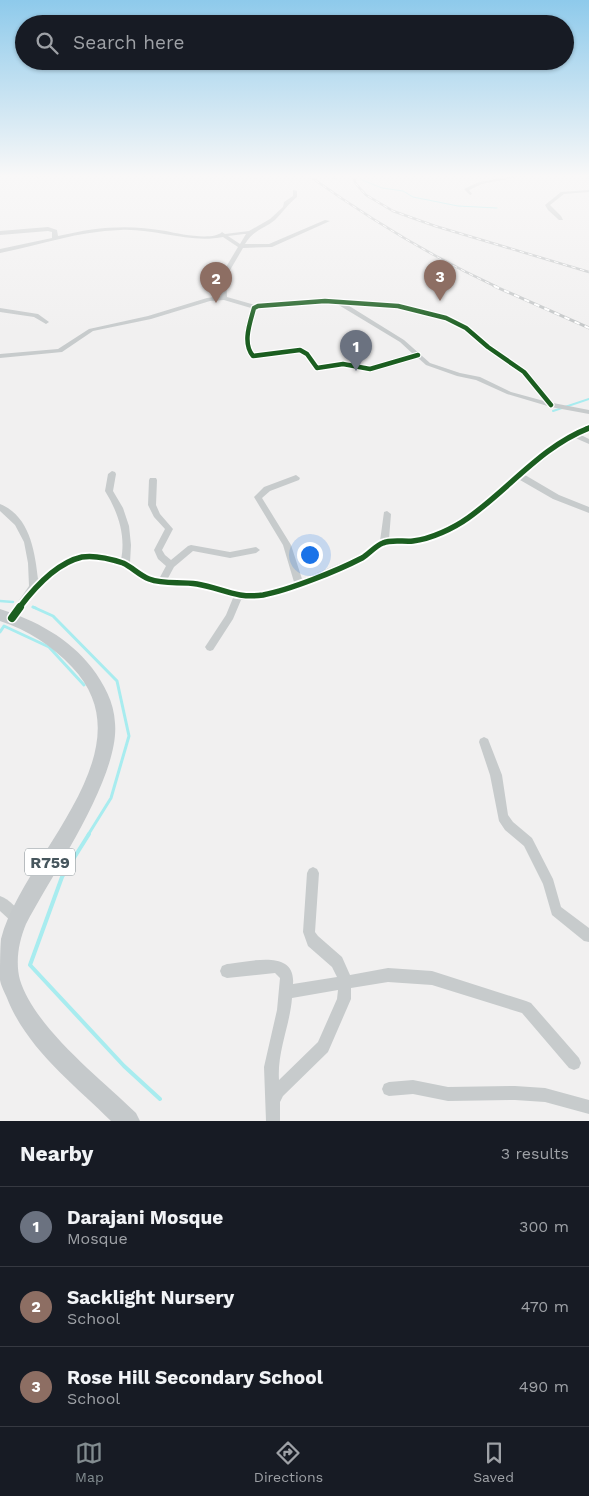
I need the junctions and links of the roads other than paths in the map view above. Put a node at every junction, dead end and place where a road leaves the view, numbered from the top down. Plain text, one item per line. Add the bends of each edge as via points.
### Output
1 (259, 227) edge
2 (313, 227) edge
3 (0, 233) edge
4 (250, 233) junction
5 (222, 234) junction
6 (56, 239) junction
7 (242, 246) junction
8 (0, 251) edge
9 (224, 298) junction
10 (337, 302) junction
11 (255, 306) junction
12 (0, 310) edge
13 (46, 322) dead end
14 (418, 355) junction
15 (0, 356) edge
16 (551, 404) junction
17 (589, 412) edge
18 (589, 428) edge
19 (574, 434) junction
20 (589, 442) edge
21 (112, 474) dead end
22 (518, 475) junction
23 (296, 478) dead end
24 (153, 480) dead end
25 (0, 507) edge
26 (589, 510) edge
27 (387, 514) dead end
28 (384, 542) junction
29 (256, 550) dead end
30 (125, 564) junction
31 (171, 565) junction
32 (161, 583) junction
33 (299, 583) junction
34 (34, 587) junction
35 (238, 596) junction
36 (6, 617) edge
37 (210, 647) dead end
38 (484, 742) dead end
39 (313, 873) dead end
40 (0, 902) edge
41 (17, 919) junction
42 (589, 936) edge
43 (227, 971) dead end
44 (344, 982) junction
45 (286, 992) junction
46 (574, 1063) dead end
47 (389, 1089) dead end
48 (273, 1101) junction
49 (589, 1107) edge
50 (128, 1121) edge
51 (273, 1121) edge

1 - 4 street
2 - 7 street via 273,245
3 - 6 street via 48,229 55,231
4 - 5 street
4 - 7 street
5 - 6 street via 208,238 185,237 147,229 119,228
5 - 7 street
6 - 8 street
7 - 9 street via 223,277
9 - 11 street
9 - 15 street via 201,300 149,318 91,330 60,351
10 - 11 street
10 - 14 street via 397,338
10 - 16 street via 398,306 458,324 524,372
11 - 14 street via 248,345 254,356 300,350 307,354 316,368 346,364 366,369
12 - 13 street via 36,315
14 - 16 street via 434,366 478,378 509,393
16 - 17 street
18 - 19 street
19 - 20 street
19 - 22 street
21 - 30 street via 109,491 118,504 128,543
22 - 26 street via 556,497
22 - 28 street via 468,518 447,530 415,541
23 - 33 street via 267,489 258,498 287,545
24 - 31 street via 152,505 169,529 158,550
25 - 34 street via 14,516 29,540
27 - 28 street
28 - 33 street via 349,564
29 - 31 street via 230,555 191,548
30 - 32 street via 146,578
30 - 34 street via 83,557 67,563
31 - 32 street
32 - 35 street via 197,584
33 - 35 street via 261,596
34 - 36 street
35 - 37 street via 230,616
36 - 41 main road, R759 via 34,627 58,643 90,676 107,711 108,732 105,753 85,799
38 - 42 street via 496,775 503,817 528,842 549,883 556,911
39 - 44 street via 309,932 313,941 337,962
40 - 41 street
41 - 50 main road, R759 via 8,951 9,970 22,1008 51,1045
43 - 45 street via 281,968 287,976
44 - 45 street
44 - 46 street via 388,975 432,978 520,1005 530,1012
44 - 48 street via 342,1006 323,1048 278,1091
45 - 48 street via 271,1067
47 - 49 street via 413,1087 448,1094 523,1093 545,1095
48 - 51 street

